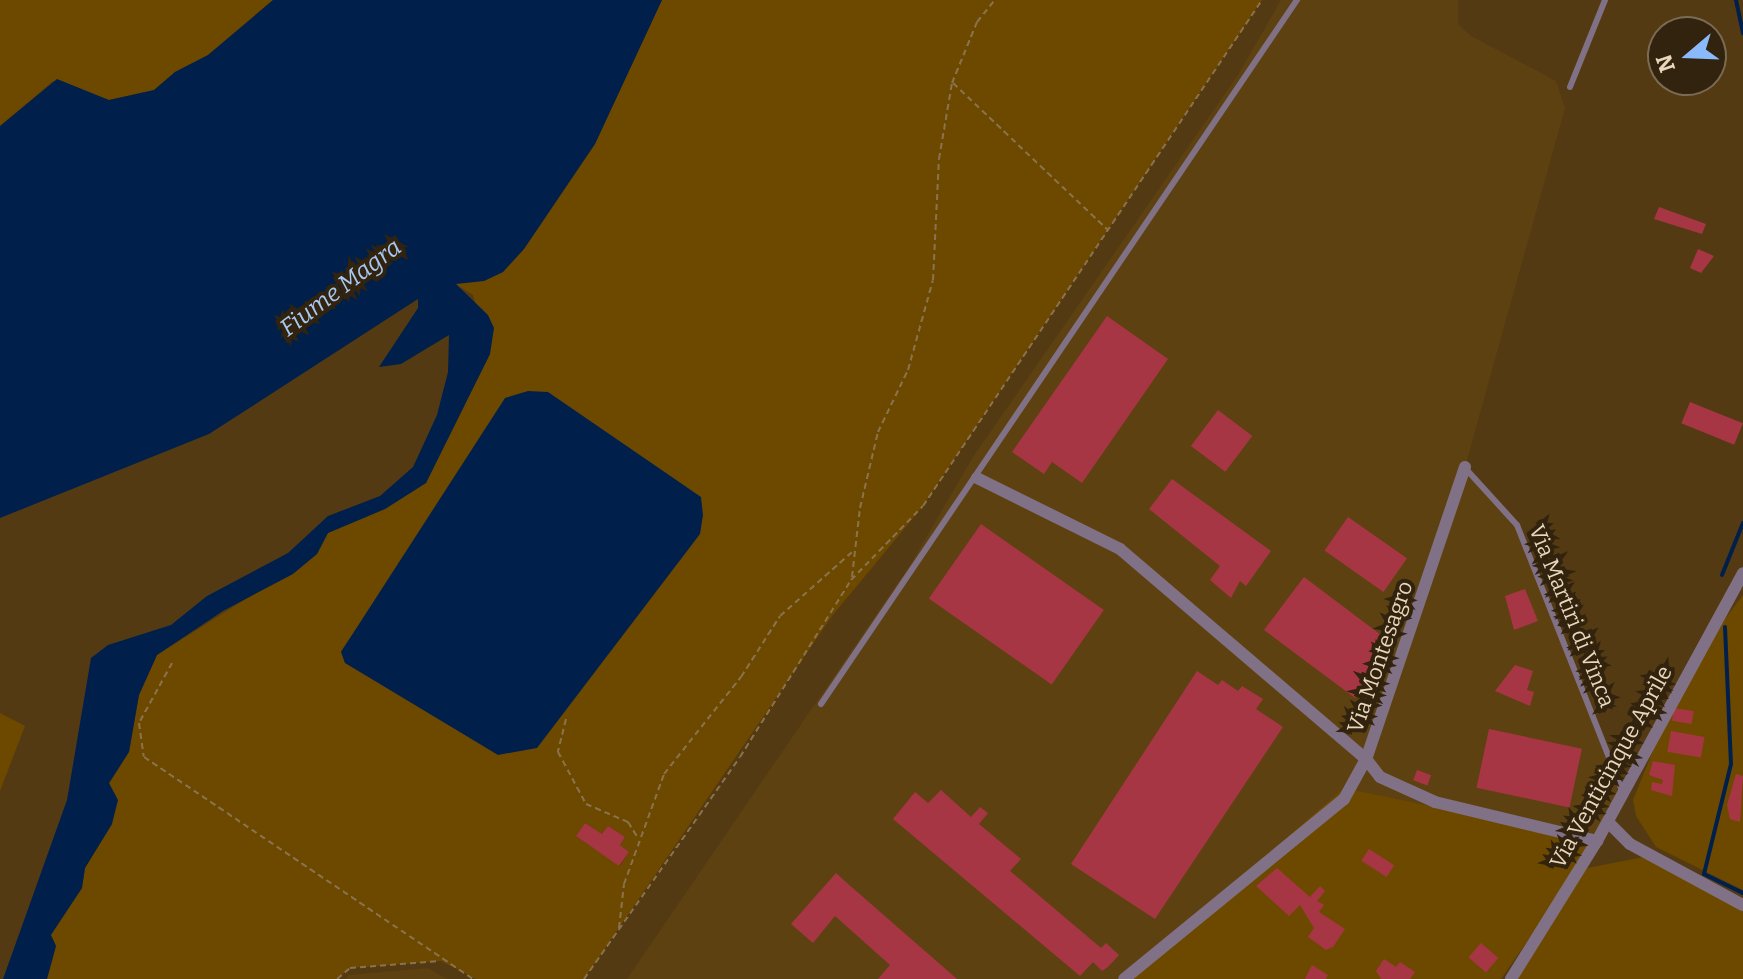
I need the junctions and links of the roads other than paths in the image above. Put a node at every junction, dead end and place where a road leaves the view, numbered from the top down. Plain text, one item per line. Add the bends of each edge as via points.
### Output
1 (1297, 0) edge
2 (1605, 0) edge
3 (1570, 87) dead end
4 (1465, 467) joint
5 (977, 478) junction
6 (1743, 573) edge
7 (821, 704) dead end
8 (1366, 759) junction
9 (1623, 793) junction
10 (1608, 822) junction
11 (1597, 841) junction
12 (1743, 905) edge
13 (1124, 979) edge
14 (1511, 979) edge

1 - 5 lane
2 - 3 lane
4 - 8 street, Via Montesagro
4 - 9 lane, Via Martiri di Vinca via 1517,525
5 - 7 lane
5 - 8 street via 1120,549
6 - 9 street, Via Venticinque Aprile
8 - 11 street, Via Montesagro via 1380,777 1435,802
8 - 13 street via 1344,799
9 - 10 street, Via Venticinque Aprile
10 - 11 street, Via Venticinque Aprile
10 - 12 street via 1630,844
11 - 14 street, Via Venticinque Aprile

